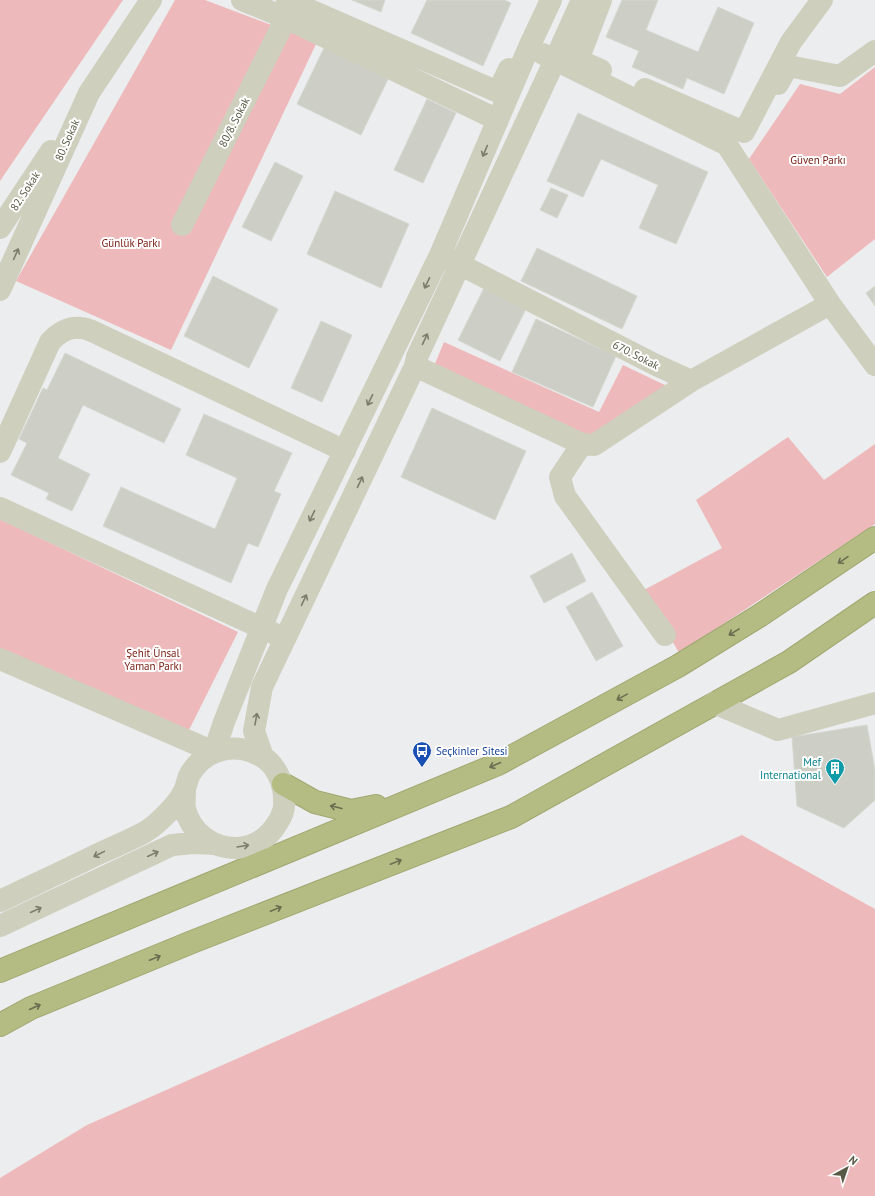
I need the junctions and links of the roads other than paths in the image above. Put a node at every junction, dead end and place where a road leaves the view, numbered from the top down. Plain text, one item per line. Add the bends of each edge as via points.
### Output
1 (151, 0) edge
2 (242, 0) edge
3 (540, 0) edge
4 (551, 0) edge
5 (582, 0) edge
6 (601, 0) edge
7 (822, 0) edge
8 (286, 9) edge
9 (529, 47) junction
10 (875, 51) edge
11 (555, 60) junction
12 (89, 93) junction
13 (498, 120) junction
14 (738, 161) junction
15 (182, 225) dead end
16 (0, 228) edge
17 (440, 255) junction
18 (459, 264) junction
19 (0, 290) edge
20 (830, 304) junction
21 (415, 366) junction
22 (875, 366) edge
23 (691, 381) junction
24 (582, 444) junction
25 (345, 451) junction
26 (0, 452) edge
27 (0, 508) edge
28 (875, 538) edge
29 (875, 603) edge
30 (262, 627) junction
31 (665, 635) dead end
32 (285, 638) junction
33 (0, 659) edge
34 (714, 703) junction
35 (875, 703) edge
36 (214, 752) junction
37 (263, 757) junction
38 (283, 784) junction
39 (185, 790) junction
40 (415, 799) junction
41 (215, 844) junction
42 (0, 901) edge
43 (0, 926) edge
44 (0, 971) edge
45 (0, 1025) edge

1 - 12 street, 80. Sokak
2 - 8 street
3 - 8 street via 498,92
4 - 9 street
5 - 11 street
6 - 7 street via 578,60 744,132 791,42
8 - 13 street
8 - 15 street, 80/8. Sokak
9 - 11 street
9 - 13 street
10 - 14 street via 840,76 788,66
11 - 14 street via 727,145
11 - 18 street
12 - 16 street, 82. Sokak
19 -> 12 street, 80. Sokak
13 -> 17 street
14 - 20 street
17 - 18 street, 670. Sokak
17 -> 25 street
21 -> 18 street via 416,357
18 - 23 street, 670. Sokak
20 - 22 street
20 - 23 street
21 - 24 street
32 -> 21 street
23 - 24 street via 594,445
24 - 31 street via 560,477 565,496
25 - 26 street via 92,331 78,328 63,331 50,342
25 -> 30 street via 277,588
27 - 30 street
28 -> 40 highway via 759,616 678,666 498,764
29 - 34 highway via 789,662
30 - 32 street
30 - 36 street
37 -> 32 street via 254,731 262,687
33 - 36 street
34 - 35 street via 778,730
45 -> 34 highway via 31,1008 184,945 511,817
36 - 37 street via 231,748 248,750
36 - 39 street via 196,766 190,774
37 - 38 street via 275,769
40 -> 38 highway via 351,811 315,802
41 -> 38 street via 231,848 247,847 261,841 273,830 282,816 285,800
39 - 41 street via 185,807 191,824 201,836
39 -> 42 street via 172,808 146,831
40 - 44 highway
43 -> 41 street via 172,845

